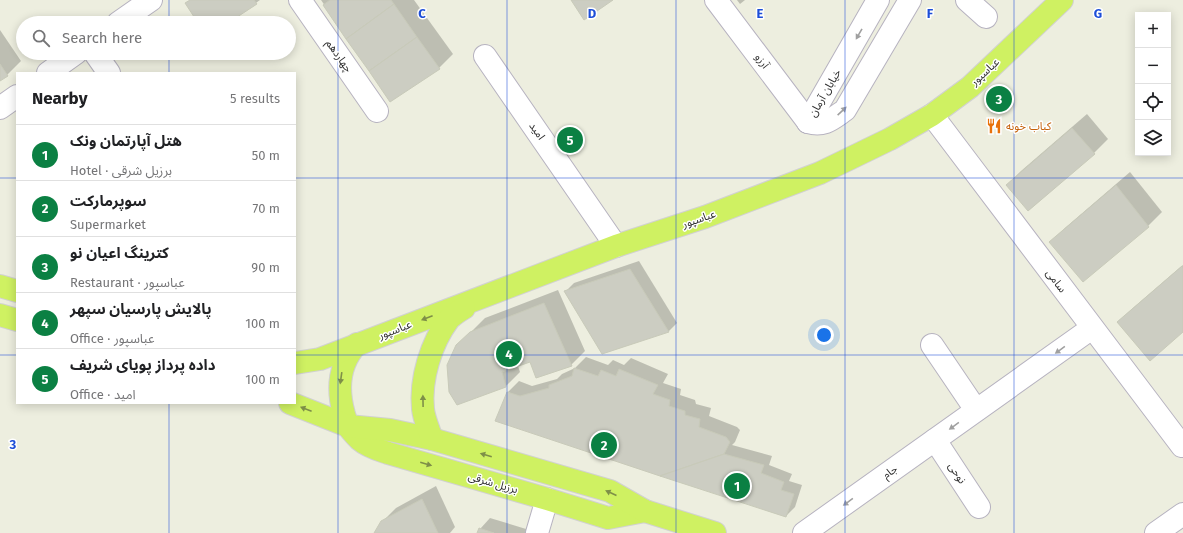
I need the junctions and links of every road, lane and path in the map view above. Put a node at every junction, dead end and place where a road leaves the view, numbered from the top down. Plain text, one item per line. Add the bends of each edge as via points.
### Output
1 (151, 0) edge
2 (300, 0) edge
3 (716, 0) edge
4 (878, 0) edge
5 (910, 0) edge
6 (967, 0) edge
7 (1062, 0) edge
8 (128, 16) edge
9 (986, 17) dead end
10 (485, 56) dead end
11 (66, 60) edge
12 (100, 60) edge
13 (49, 72) edge
14 (107, 72) edge
15 (16, 97) edge
16 (0, 108) edge
17 (377, 112) dead end
18 (932, 115) junction
19 (808, 122) junction
20 (616, 246) junction
21 (0, 286) edge
22 (16, 291) edge
23 (476, 299) junction
24 (0, 315) edge
25 (16, 320) edge
26 (1092, 328) junction
27 (357, 344) junction
28 (932, 345) dead end
29 (296, 363) edge
30 (293, 404) edge
31 (976, 410) junction
32 (348, 426) junction
33 (390, 430) junction
34 (432, 439) junction
35 (935, 440) junction
36 (1182, 446) dead end
37 (388, 453) junction
38 (547, 499) junction
39 (979, 507) dead end
40 (645, 511) junction
41 (1183, 514) edge
42 (676, 527) edge
43 (537, 533) edge
44 (715, 533) edge
45 (804, 533) edge
46 (1156, 533) edge

1 - 8 street
2 - 17 street, چهاردهم
3 - 19 street, آرزو
4 -> 19 street, خیابان آرمان
19 -> 5 street, خیابان آرمان via 824,123 845,110
6 - 9 street
7 - 18 main road, عباسپور via 970,86
10 - 20 street, امید
11 - 13 street
12 - 14 street
15 - 16 street
18 - 20 main road, عباسپور via 890,139 820,172 705,218
18 - 26 street, سامی
20 - 23 main road, عباسپور
21 - 22 main road
23 -> 27 main road, عباسپور
34 -> 23 main road via 423,410 426,372 431,356 439,334 450,318
24 - 25 main road
26 -> 31 street, جام
26 - 36 street, سامی
27 - 29 main road, عباسپور via 320,359
27 -> 32 main road via 350,351 340,375 342,406
28 - 31 street
32 -> 30 main road, برزیل شرقی
31 -> 35 street, جام
32 - 33 main road, برزیل شرقی
32 - 37 main road, برزیل شرقی via 370,447
33 - 34 main road, برزیل شرقی
33 - 37 main road via 385,441
40 -> 34 main road, برزیل شرقی via 610,491
35 - 39 street, نوحی
35 -> 45 street, جام
37 -> 38 main road, برزیل شرقی
38 - 40 main road, برزیل شرقی via 608,518
38 - 43 street
40 - 42 main road, برزیل شرقی
41 - 46 street
42 - 44 main road, برزیل شرقی

